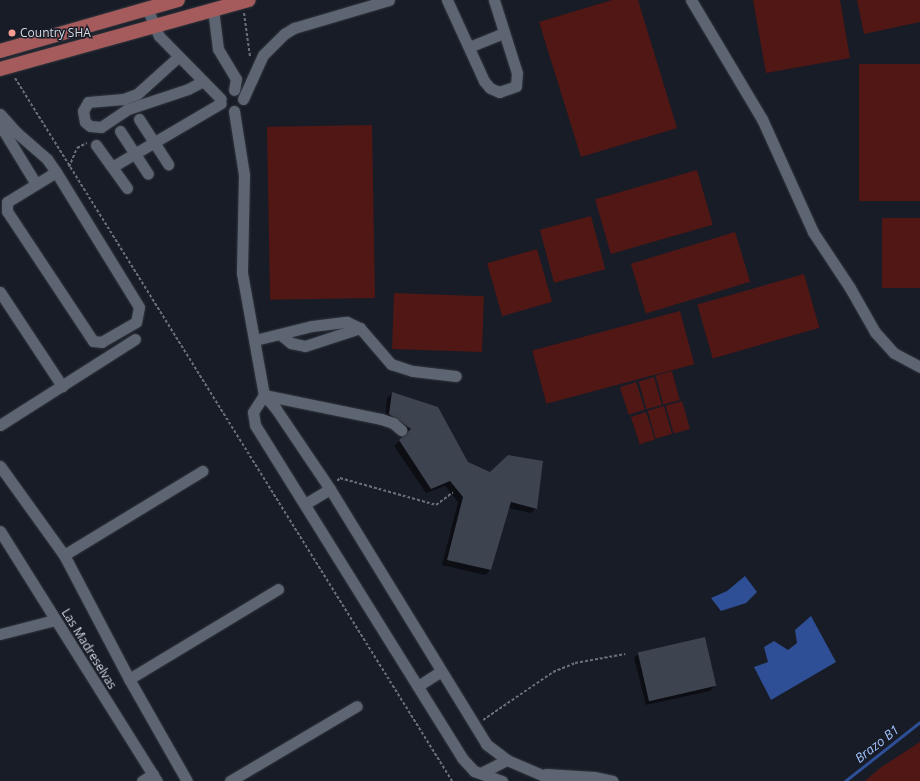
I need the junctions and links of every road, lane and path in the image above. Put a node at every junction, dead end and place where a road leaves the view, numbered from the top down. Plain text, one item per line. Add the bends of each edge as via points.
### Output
1 (178, 0) edge
2 (249, 0) edge
3 (389, 0) edge
4 (447, 0) edge
5 (494, 0) edge
6 (691, 0) edge
7 (147, 8) junction
8 (213, 9) junction
9 (246, 22) dead end
10 (153, 25) junction
11 (504, 34) junction
12 (469, 47) junction
13 (0, 51) edge
14 (174, 54) junction
15 (0, 69) edge
16 (254, 71) junction
17 (236, 79) junction
18 (203, 80) junction
19 (20, 86) dead end
20 (234, 90) junction
21 (243, 99) junction
22 (221, 101) junction
23 (234, 112) junction
24 (0, 114) edge
25 (139, 119) dead end
26 (0, 125) edge
27 (120, 131) dead end
28 (154, 142) junction
29 (96, 146) joint
30 (135, 154) junction
31 (168, 164) dead end
32 (69, 167) junction
33 (112, 167) junction
34 (56, 172) junction
35 (148, 174) dead end
36 (36, 184) junction
37 (127, 188) dead end
38 (0, 292) edge
39 (360, 328) junction
40 (281, 334) junction
41 (135, 340) dead end
42 (255, 340) junction
43 (920, 367) edge
44 (456, 376) dead end
45 (62, 386) junction
46 (264, 395) junction
47 (0, 425) edge
48 (401, 430) dead end
49 (0, 466) edge
50 (202, 471) dead end
51 (330, 490) junction
52 (453, 492) dead end
53 (306, 504) junction
54 (0, 531) edge
55 (64, 555) junction
56 (278, 589) dead end
57 (55, 620) junction
58 (0, 634) edge
59 (625, 654) dead end
60 (440, 671) junction
61 (129, 679) junction
62 (418, 686) junction
63 (357, 706) dead end
64 (474, 726) junction
65 (507, 760) junction
66 (481, 773) junction
67 (541, 775) junction
68 (155, 778) edge
69 (142, 781) edge
70 (187, 781) edge
71 (230, 781) edge
72 (452, 781) edge
73 (502, 781) edge
74 (556, 781) edge
75 (613, 781) edge

1 - 7 main road
2 - 8 main road
3 - 16 street via 294,28 266,51
4 - 12 street
5 - 11 street
6 - 43 street via 762,119 813,232 875,332 894,353
7 - 10 street
7 - 13 main road
8 - 10 main road
8 - 17 street via 218,49
9 - 16 path
10 - 14 street
10 - 15 main road
11 - 12 street
11 - 12 street via 517,73 516,86 507,91 499,92 490,88
14 - 18 street
14 - 18 street via 137,94 123,99 88,102 83,112 85,122 90,126 102,127 128,109 188,89
16 - 17 street
16 - 21 street via 250,88
17 - 20 street
18 - 22 street
19 - 32 path
20 - 21 street
20 - 22 street via 227,91
21 - 23 street via 240,108
22 - 23 street via 224,109
22 - 28 street
23 - 42 street via 244,175 242,273
24 - 34 street
25 - 28 street
26 - 36 street
27 - 30 street
28 - 30 street
28 - 31 street
29 - 32 path via 87,143 79,146
29 - 33 street
30 - 33 street
30 - 35 street
32 - 72 path
33 - 37 street
34 - 36 street
34 - 36 street via 139,307 136,322 102,342 93,341 7,211 8,202
38 - 45 street
39 - 40 street via 341,321
39 - 40 street via 305,346 292,343
39 - 44 street via 384,357 398,368
40 - 42 street
41 - 45 street
42 - 46 street
45 - 47 street
46 - 48 street via 381,419 394,423
46 - 51 street
46 - 53 street via 253,412 256,425
49 - 55 street
50 - 55 street
51 - 52 path via 340,478 436,505
51 - 53 street
51 - 60 street
53 - 62 street
54 - 57 street, Las Madreselvas
55 - 61 street
56 - 61 street
57 - 58 street
57 - 68 street, Las Madreselvas
59 - 64 path via 575,662 553,672
60 - 62 street
60 - 64 street
61 - 70 street
62 - 66 street via 462,758 474,771
63 - 71 street
64 - 65 street via 486,744
65 - 66 street
65 - 67 street
66 - 73 street
67 - 74 street
67 - 75 street via 572,775
68 - 69 street

